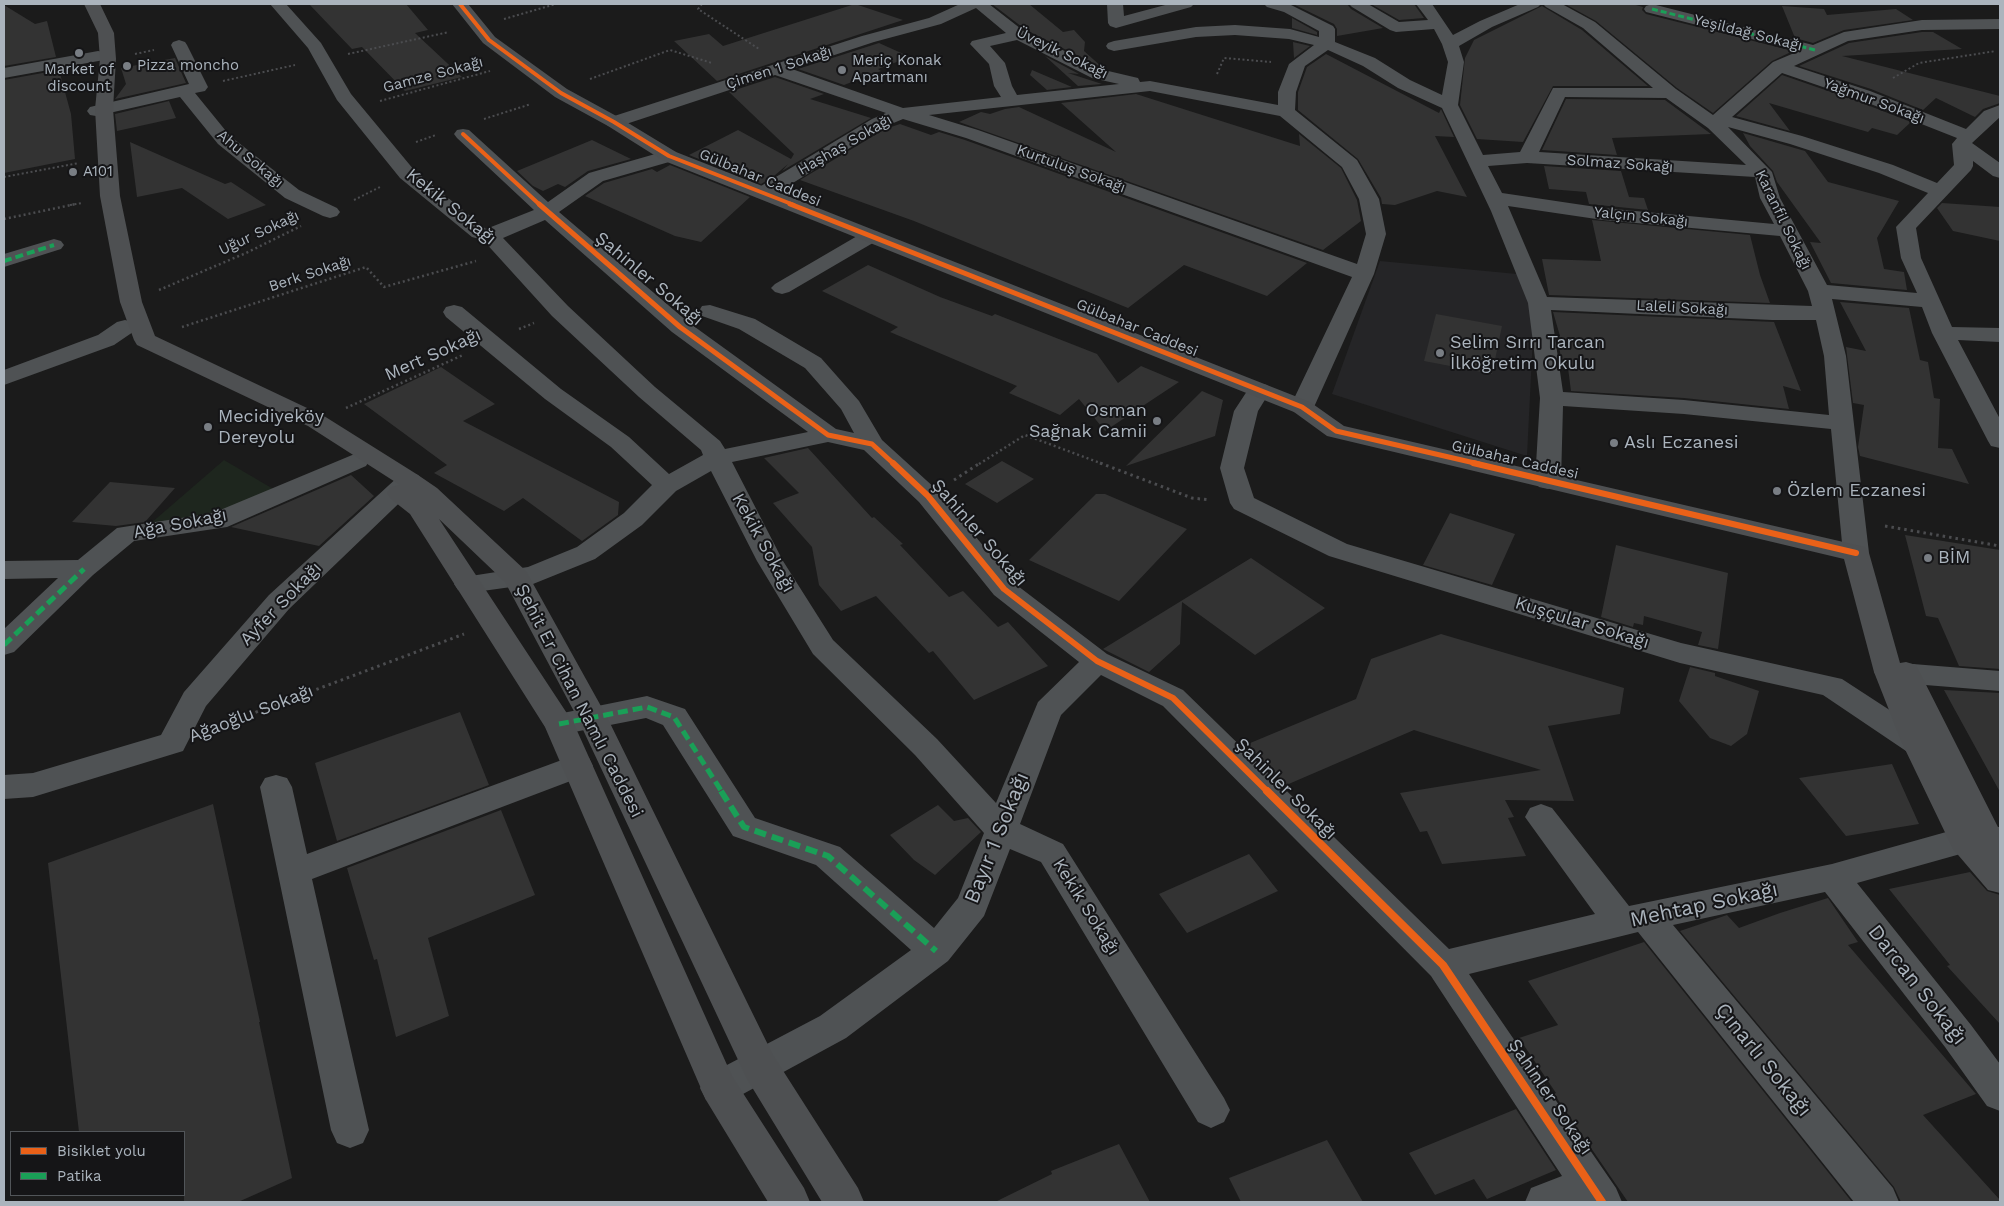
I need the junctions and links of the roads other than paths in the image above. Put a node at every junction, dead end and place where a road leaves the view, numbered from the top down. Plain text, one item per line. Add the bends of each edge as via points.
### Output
1 (79, 4) edge
2 (92, 4) edge
3 (278, 4) edge
4 (460, 4) edge
5 (972, 4) edge
6 (980, 4) edge
7 (1115, 4) edge
8 (1186, 4) edge
9 (1272, 4) edge
10 (1358, 4) edge
11 (1424, 4) edge
12 (1533, 4) edge
13 (1550, 4) edge
14 (1652, 9) dead end
15 (1116, 23) junction
16 (1439, 24) junction
17 (2000, 24) edge
18 (1019, 35) junction
19 (1327, 44) junction
20 (1450, 44) junction
21 (179, 46) road end
22 (1114, 46) junction
23 (1815, 50) junction
24 (103, 57) junction
25 (1779, 66) junction
26 (1088, 68) junction
27 (776, 69) junction
28 (4, 73) edge
29 (1150, 86) junction
30 (191, 89) junction
31 (1670, 93) junction
32 (1012, 102) junction
33 (1449, 105) junction
34 (100, 110) junction
35 (2000, 110) edge
36 (1286, 112) junction
37 (902, 113) junction
38 (614, 122) junction
39 (1717, 122) junction
40 (463, 134) dead end
41 (1965, 140) junction
42 (669, 156) junction
43 (1527, 157) junction
44 (1478, 161) junction
45 (1763, 172) junction
46 (2000, 172) edge
47 (1941, 191) junction
48 (763, 193) junction
49 (1495, 198) junction
50 (330, 212) road end
51 (547, 212) junction
52 (1786, 231) junction
53 (870, 236) junction
54 (498, 244) junction
55 (54, 245) dead end
56 (4, 261) edge
57 (1364, 274) junction
58 (782, 288) dead end
59 (1820, 292) junction
60 (1931, 301) junction
61 (1539, 303) junction
62 (710, 311) dead end
63 (454, 312) dead end
64 (1825, 313) junction
65 (133, 323) junction
66 (1943, 333) junction
67 (2000, 335) edge
68 (4, 369) edge
69 (4, 378) edge
70 (1259, 390) junction
71 (1552, 398) junction
72 (1302, 407) junction
73 (1842, 423) junction
74 (828, 435) junction
75 (2000, 441) edge
76 (872, 444) junction
77 (717, 458) junction
78 (357, 461) junction
79 (1548, 481) junction
80 (667, 485) junction
81 (403, 486) junction
82 (1856, 553) junction
83 (4, 570) edge
84 (84, 570) junction
85 (516, 577) junction
86 (468, 584) junction
87 (4, 645) edge
88 (1097, 661) junction
89 (1897, 672) junction
90 (2000, 681) edge
91 (592, 717) junction
92 (559, 724) junction
93 (172, 743) joint
94 (1917, 743) junction
95 (578, 766) junction
96 (4, 787) edge
97 (276, 788) dead end
98 (1541, 817) dead end
99 (1001, 830) junction
100 (1988, 843) edge
101 (294, 872) junction
102 (1832, 877) junction
103 (2000, 880) edge
104 (1634, 920) junction
105 (936, 951) junction
106 (1443, 965) junction
107 (760, 1067) junction
108 (718, 1088) junction
109 (2000, 1094) edge
110 (1211, 1110) dead end
111 (350, 1130) dead end
112 (1596, 1194) edge
113 (790, 1202) edge
114 (844, 1202) edge
115 (1545, 1202) edge
116 (1880, 1202) edge

1 - 24 street, Şehit Er Cihan Namlı Caddesi via 97,35
2 - 24 street, Şehit Er Cihan Namlı Caddesi via 106,33
3 - 54 street, Kekik Sokağı via 315,46 343,96 407,174 479,233
4 - 38 street, Gülbahar Caddesi via 489,40 520,64 557,91
5 - 27 street, Çimen 1 Sokağı via 935,21
6 - 18 street, Üveyik Sokağı
7 - 15 street
8 - 15 street
9 - 19 street via 1290,9 1327,29
10 - 16 street via 1396,27
11 - 16 street
12 - 20 street
13 - 31 street via 1589,25
14 - 23 street, Yeşildağ Sokağı
15 - 22 street
16 - 20 street
17 - 23 street via 1922,25 1844,37
18 - 26 street, Üveyik Sokağı
18 - 32 street via 978,44 997,63 1003,86
19 - 22 street via 1290,34 1235,30 1196,32
19 - 33 street via 1369,62 1404,84
19 - 36 street via 1297,64 1287,92
20 - 33 street via 1456,62
21 - 30 street, Ahu Sokağı
22 - 26 street
23 - 25 street
24 - 28 street
24 - 34 street, Şehit Er Cihan Namlı Caddesi
25 - 39 street
25 - 41 street, Yağmur Sokağı via 1864,95
26 - 29 street, Üveyik Sokağı via 1098,74
27 - 37 street, Kurtuluş Sokağı
27 - 38 street, Çimen 1 Sokağı
29 - 32 street
29 - 36 street, Üveyik Sokağı
30 - 34 street
30 - 50 street, Ahu Sokağı via 202,115 224,140 292,194
31 - 39 street
31 - 43 street via 1559,92
32 - 37 street
33 - 44 street
34 - 65 street, Şehit Er Cihan Namlı Caddesi via 110,196
34 - 65 street, Şehit Er Cihan Namlı Caddesi via 90,161 92,201 106,251 116,308
35 - 41 street via 1990,115
36 - 57 street via 1350,164 1369,199 1376,234
37 - 48 street, Haşhaş Sokağı via 878,123
37 - 57 street, Kurtuluş Sokağı via 981,137
38 - 42 street, Gülbahar Caddesi
39 - 45 street, Karanfil Sokağı
39 - 47 street via 1796,140 1886,169
40 - 51 street, Şahinler Sokağı
41 - 46 street, Yağmur Sokağı
41 - 47 street via 1964,166
42 - 48 street, Gülbahar Caddesi
42 - 51 street via 596,177
43 - 44 street, Solmaz Sokağı
43 - 45 street, Solmaz Sokağı
44 - 49 street
45 - 52 street, Karanfil Sokağı via 1770,198
47 - 60 street via 1906,227 1911,258
48 - 53 street, Gülbahar Caddesi
49 - 52 street, Yalçın Sokağı via 1602,214
49 - 61 street
51 - 54 street
51 - 74 street, Şahinler Sokağı via 680,327
52 - 59 street, Karanfil Sokağı
53 - 58 street
53 - 70 street, Gülbahar Caddesi
54 - 77 street, Kekik Sokağı via 560,311 711,446
55 - 56 street
57 - 72 street
59 - 60 street
59 - 64 street, Karanfil Sokağı
60 - 66 street
61 - 64 street, Laleli Sokağı
61 - 71 street
62 - 76 street via 747,324 813,363 851,406
63 - 80 street via 553,394 620,442
64 - 73 street, Karanfil Sokağı via 1835,356
65 - 68 street via 93,334
65 - 69 street via 106,340
65 - 78 street, Şehit Er Cihan Namlı Caddesi via 133,343 306,427
65 - 81 street, Şehit Er Cihan Namlı Caddesi via 316,421
66 - 67 street
66 - 75 street
70 - 72 street, Gülbahar Caddesi
70 - 94 street, Kuşçular Sokağı via 1246,411 1232,468 1243,503 1338,550 1680,653 1832,686
71 - 73 street
71 - 79 street
72 - 79 street, Gülbahar Caddesi via 1336,431
73 - 82 street, Karanfil Sokağı
74 - 76 street, Şahinler Sokağı
74 - 77 street
76 - 88 street, Şahinler Sokağı via 928,496 1004,589
77 - 80 street
77 - 99 street, Kekik Sokağı via 770,561 823,647 926,747
78 - 81 street, Şehit Er Cihan Namlı Caddesi
78 - 84 street, Ağa Sokağı via 218,521 126,534
79 - 82 street, Gülbahar Caddesi
80 - 85 street via 633,519 586,553 533,575
81 - 85 street, Şehit Er Cihan Namlı Caddesi via 428,494
81 - 86 street, Şehit Er Cihan Namlı Caddesi
81 - 93 street, Ayfer Sokağı via 279,602 194,700
82 - 89 street via 1876,627
83 - 84 street
84 - 87 street, Ağa Sokağı
85 - 86 street
85 - 91 street, Şehit Er Cihan Namlı Caddesi
86 - 92 street, Şehit Er Cihan Namlı Caddesi
88 - 99 street, Bayır 1 Sokağı via 1048,710
88 - 106 street, Şahinler Sokağı via 1173,698
89 - 90 street
89 - 94 street
89 - 100 street
91 - 92 street
91 - 105 street via 647,707 674,717 744,827 828,856
91 - 107 street, Şehit Er Cihan Namlı Caddesi
92 - 95 street, Şehit Er Cihan Namlı Caddesi
93 - 96 street, Ağaoğlu Sokağı via 33,785
94 - 100 street
95 - 101 street
95 - 108 street, Şehit Er Cihan Namlı Caddesi
97 - 101 street
98 - 104 street, Çınarlı Sokağı
99 - 105 street, Bayır 1 Sokağı via 972,906
99 - 110 street, Kekik Sokağı via 1052,853
100 - 102 street, Mehtap Sokağı
100 - 103 street
101 - 111 street
102 - 104 street, Mehtap Sokağı
102 - 109 street, Darcan Sokağı
104 - 106 street, Mehtap Sokağı
104 - 116 street, Çınarlı Sokağı
105 - 107 street, Bayır 1 Sokağı via 833,1027
106 - 112 street, Şahinler Sokağı
107 - 108 street, Bayır 1 Sokağı
107 - 114 street, Şehit Er Cihan Namlı Caddesi
108 - 113 street, Şehit Er Cihan Namlı Caddesi
112 - 115 street

